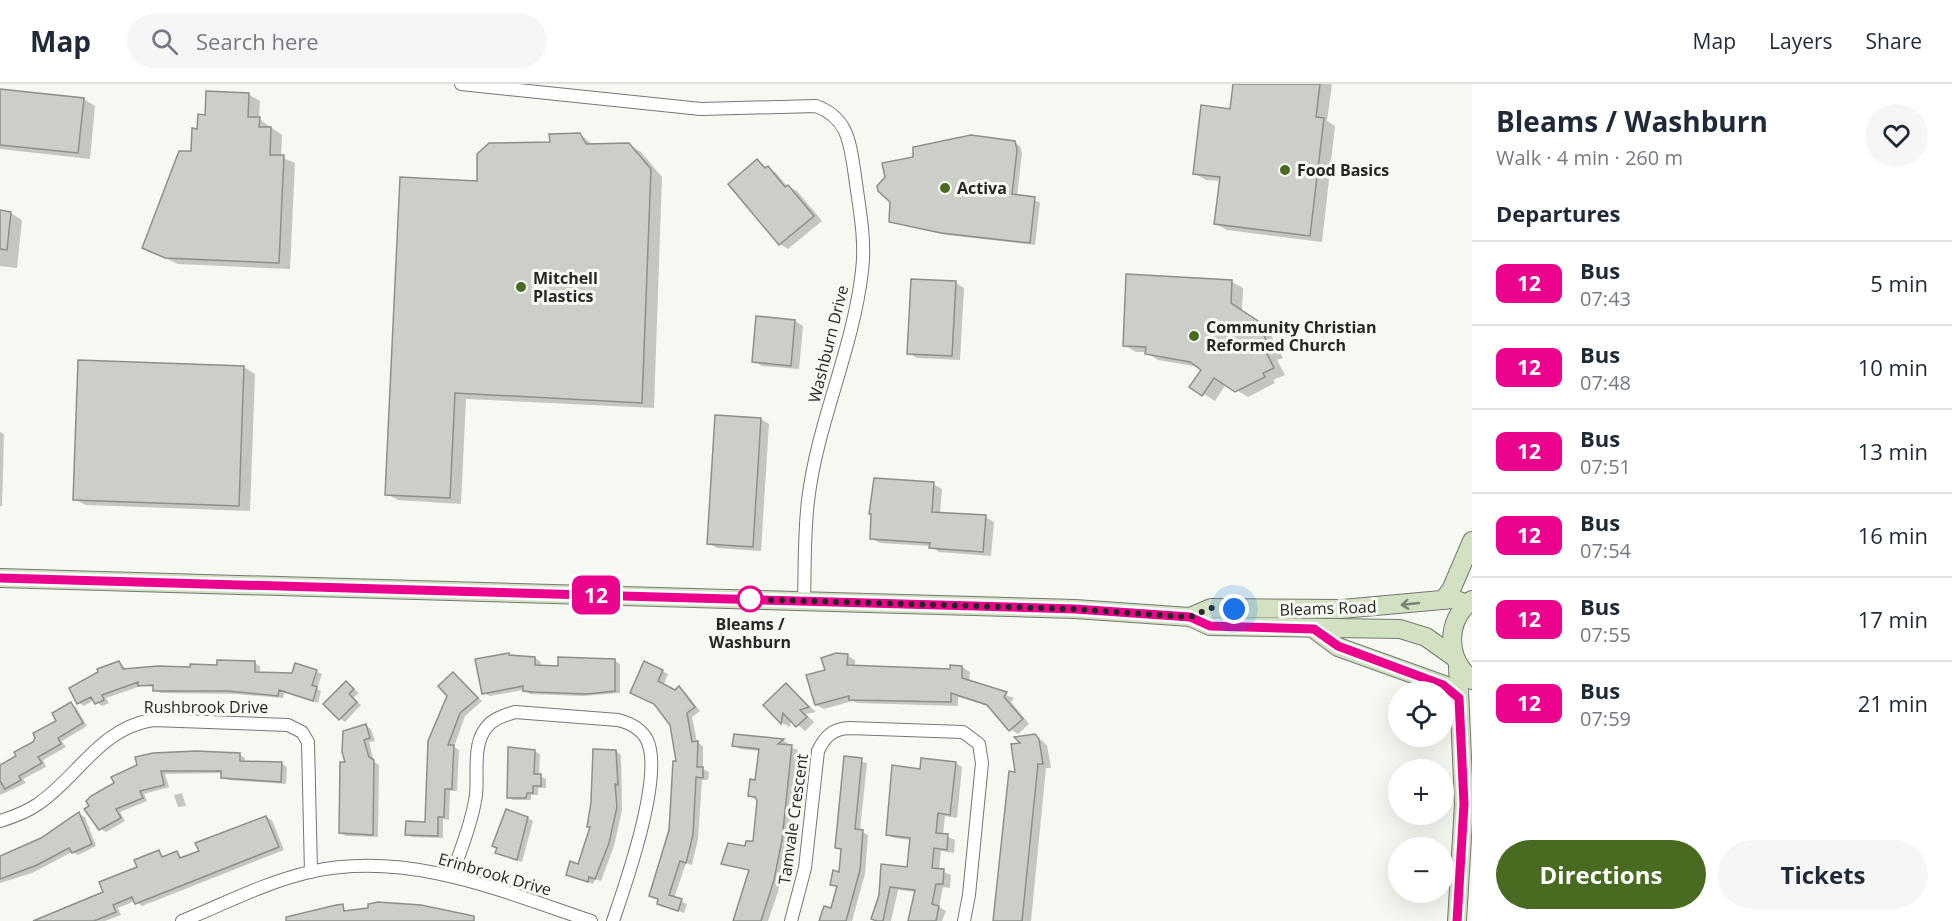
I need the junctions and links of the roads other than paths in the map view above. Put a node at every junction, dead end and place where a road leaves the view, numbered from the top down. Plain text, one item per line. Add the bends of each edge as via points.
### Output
1 (461, 84) edge
2 (1472, 541) edge
3 (0, 578) edge
4 (1443, 600) junction
5 (804, 601) junction
6 (1470, 602) edge
7 (1190, 617) junction
8 (1314, 629) junction
9 (1456, 661) junction
10 (1472, 680) edge
11 (1459, 698) junction
12 (0, 821) edge
13 (311, 872) junction
14 (452, 875) junction
15 (1458, 919) edge
16 (182, 921) edge
17 (591, 921) edge
18 (613, 921) edge
19 (791, 921) edge
20 (964, 921) edge

1 - 5 street, Washburn Drive via 701,109 809,105 831,111 841,122 850,146 862,226 862,270 808,501
2 - 4 main road
3 - 5 main road, Bleams Road
4 - 6 main road, Bleams Road
4 -> 7 main road, Bleams Road via 1342,609 1211,608
5 - 7 main road, Bleams Road via 1075,609
6 - 9 main road via 1453,628
7 - 8 main road, Bleams Road via 1210,626
8 - 9 main road, Bleams Road via 1413,631 1434,641
8 - 11 main road via 1338,646 1443,685
9 - 10 main road, Bleams Road
9 - 11 main road
11 - 15 main road via 1464,804
12 - 13 street, Rushbrook Drive via 38,804 100,744 137,722 288,725 302,732 309,742
13 - 14 street, Erinbrook Drive via 348,867 408,868
13 - 16 street, Erinbrook Drive
14 - 17 street, Erinbrook Drive
14 - 18 street via 476,796 479,743 490,724 515,712 618,720 631,724 647,740 651,751 645,817
19 - 20 street, Tamvale Crescent via 805,868 818,751 823,741 839,728 963,732 979,744 982,763

